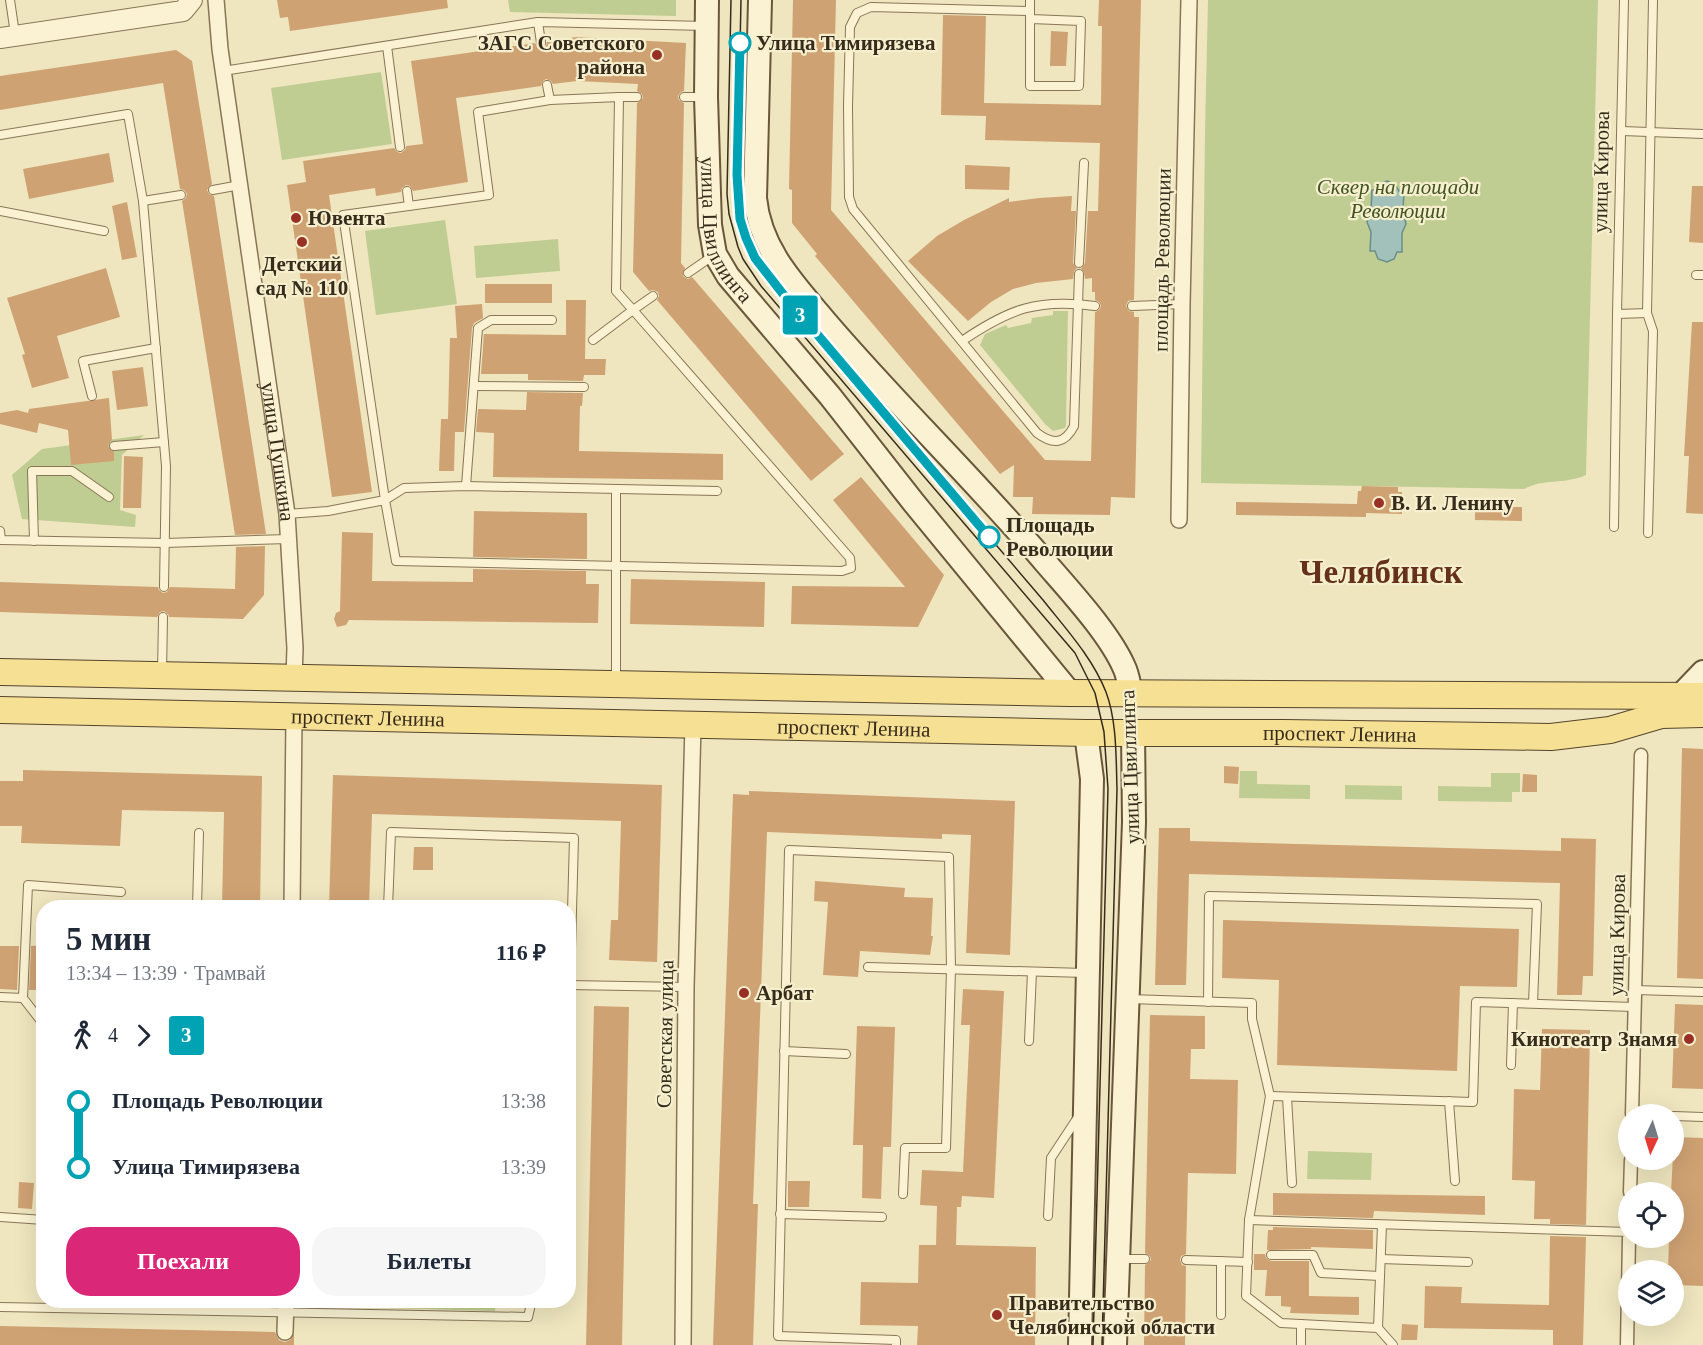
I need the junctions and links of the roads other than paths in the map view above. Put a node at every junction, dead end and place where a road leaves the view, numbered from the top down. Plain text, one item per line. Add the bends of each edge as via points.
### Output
1 (10, 0) edge
2 (192, 0) edge
3 (216, 0) edge
4 (707, 0) edge
5 (760, 0) edge
6 (1030, 0) edge
7 (1189, 0) edge
8 (1624, 0) edge
9 (1653, 0) edge
10 (1031, 15) junction
11 (538, 22) junction
12 (707, 26) junction
13 (8, 37) edge
14 (541, 43) dead end
15 (387, 46) junction
16 (223, 71) junction
17 (547, 85) dead end
18 (619, 97) junction
19 (637, 97) dead end
20 (550, 100) junction
21 (1622, 131) junction
22 (1649, 132) junction
23 (1703, 134) edge
24 (0, 135) edge
25 (400, 147) dead end
26 (1084, 163) dead end
27 (240, 185) junction
28 (213, 190) dead end
29 (407, 191) dead end
30 (181, 195) dead end
31 (143, 201) junction
32 (409, 206) junction
33 (0, 211) edge
34 (104, 231) dead end
35 (715, 255) junction
36 (1079, 263) dead end
37 (688, 273) dead end
38 (1079, 274) dead end
39 (653, 296) dead end
40 (1078, 304) junction
41 (1182, 304) junction
42 (1095, 306) dead end
43 (1132, 306) dead end
44 (633, 310) junction
45 (1647, 313) junction
46 (1617, 314) junction
47 (552, 320) dead end
48 (593, 340) dead end
49 (962, 341) junction
50 (156, 348) junction
51 (474, 386) junction
52 (584, 387) dead end
53 (92, 396) dead end
54 (165, 442) junction
55 (114, 446) dead end
56 (466, 486) junction
57 (616, 489) junction
58 (717, 491) dead end
59 (110, 497) dead end
60 (385, 500) junction
61 (287, 514) junction
62 (1179, 520) dead end
63 (1614, 527) dead end
64 (0, 531) edge
65 (1648, 533) dead end
66 (288, 539) junction
67 (34, 541) junction
68 (165, 543) junction
69 (615, 566) junction
70 (164, 587) dead end
71 (163, 617) dead end
72 (0, 672) edge
73 (1703, 672) edge
74 (162, 675) junction
75 (294, 678) junction
76 (616, 684) junction
77 (1070, 693) junction
78 (1131, 693) junction
79 (1691, 696) edge
80 (0, 710) edge
81 (1703, 714) edge
82 (1661, 715) junction
83 (294, 717) junction
84 (693, 725) junction
85 (1133, 731) junction
86 (1086, 733) junction
87 (1641, 755) dead end
88 (199, 833) dead end
89 (121, 892) dead end
90 (197, 900) edge
91 (292, 900) edge
92 (388, 900) edge
93 (572, 900) edge
94 (868, 967) dead end
95 (951, 969) junction
96 (1032, 972) junction
97 (1089, 973) junction
98 (576, 985) edge
99 (686, 987) junction
100 (1635, 990) junction
101 (1703, 992) edge
102 (0, 997) edge
103 (23, 998) junction
104 (1127, 999) junction
105 (1208, 1002) junction
106 (1513, 1003) junction
107 (1533, 1004) junction
108 (1635, 1007) junction
109 (36, 1014) edge
110 (1029, 1041) dead end
111 (784, 1051) junction
112 (846, 1054) dead end
113 (1511, 1065) dead end
114 (1270, 1096) junction
115 (1287, 1097) junction
116 (1449, 1101) junction
117 (1632, 1104) edge
118 (1086, 1106) junction
119 (1684, 1116) edge
120 (1703, 1117) edge
121 (1455, 1181) dead end
122 (1292, 1183) dead end
123 (903, 1194) dead end
124 (780, 1214) junction
125 (1048, 1216) dead end
126 (0, 1217) edge
127 (882, 1217) dead end
128 (36, 1219) edge
129 (1249, 1220) junction
130 (1382, 1224) junction
131 (1618, 1232) edge
132 (1629, 1248) edge
133 (1271, 1255) dead end
134 (1118, 1259) junction
135 (1145, 1259) dead end
136 (1381, 1259) junction
137 (1186, 1260) dead end
138 (1221, 1261) junction
139 (1248, 1262) junction
140 (1468, 1262) dead end
141 (1380, 1276) junction
142 (0, 1307) edge
143 (36, 1307) edge
144 (286, 1308) edge
145 (330, 1308) edge
146 (530, 1308) edge
147 (1221, 1315) dead end
148 (1301, 1324) junction
149 (1378, 1328) junction
150 (285, 1332) dead end
151 (683, 1345) edge
152 (896, 1345) edge
153 (1080, 1345) edge
154 (1115, 1345) edge
155 (1301, 1345) edge
156 (1393, 1345) edge
157 (1627, 1345) edge

1 - 13 lane
2 - 13 street via 183,11
3 - 16 street, улица Пушкина
4 - 12 main road, улица Цвиллинга
5 - 78 main road, улица Цвиллинга via 754,186 758,220 770,250 855,356 1063,583 1110,642 1125,668
6 - 10 lane
7 - 41 street, площадь Революции
8 - 21 lane, улица Кирова
9 - 22 lane
10 - 10 lane via 1030,86 1079,86 1081,21
10 - 49 lane via 871,7 857,13 850,27 849,197 853,208
11 - 12 lane
11 - 14 lane
11 - 15 lane
12 - 35 main road, улица Цвиллинга via 695,97
15 - 16 lane
15 - 25 lane
16 - 27 street, улица Пушкина
17 - 20 lane
18 - 19 lane
18 - 20 lane
18 - 44 lane via 616,291
20 - 32 lane via 478,112 489,195
21 - 22 lane
21 - 46 lane, улица Кирова
22 - 23 lane
22 - 45 lane
24 - 31 lane via 128,114
26 - 36 lane
27 - 28 lane
27 - 61 street, улица Пушкина
29 - 32 lane
30 - 31 lane
31 - 50 lane
32 - 60 lane via 343,215
33 - 34 lane
35 - 37 lane
35 - 77 main road, улица Цвиллинга via 728,276
38 - 40 lane
39 - 44 lane
40 - 42 lane
40 - 49 lane via 1056,302 1007,314
40 - 49 lane via 1074,426 1069,436 1059,441 1048,441 1037,433
41 - 43 lane
41 - 62 street, площадь Революции
44 - 48 lane
44 - 69 lane via 850,558 851,567 842,571
45 - 46 lane
45 - 65 lane via 1653,331
46 - 63 lane, улица Кирова
47 - 51 lane via 491,320 478,328
50 - 53 lane via 83,361
50 - 54 lane
51 - 52 lane
51 - 56 lane
54 - 55 lane
54 - 68 lane
56 - 57 lane
56 - 60 lane via 404,488
57 - 58 lane
57 - 69 lane
59 - 67 lane via 72,471 32,471
60 - 61 lane
60 - 69 lane via 396,561
61 - 66 street, улица Пушкина
64 - 67 lane via 1,540
66 - 68 lane
66 - 75 street, улица Пушкина
67 - 68 lane
68 - 70 lane
69 - 76 lane
71 - 74 lane
72 - 74 main road, проспект Ленина
73 - 79 main road
74 - 75 main road, проспект Ленина
75 - 76 main road, проспект Ленина
75 - 83 main road, улица Пушкина
76 - 77 main road, проспект Ленина
77 - 78 main road, проспект Ленина
77 - 86 main road, улица Цвиллинга
78 - 79 main road, проспект Ленина
78 - 85 main road, улица Цвиллинга
79 - 82 main road
80 - 83 main road, проспект Ленина
81 - 82 main road, проспект Ленина
82 - 85 main road, проспект Ленина via 1610,730 1551,737
83 - 84 main road, проспект Ленина
83 - 91 street, улица Пушкина
84 - 86 main road, проспект Ленина
84 - 99 street, Советская улица
85 - 86 main road, проспект Ленина
85 - 104 main road, улица Цвиллинга via 1135,791
86 - 97 main road, улица Цвиллинга via 1092,779
87 - 100 street, улица Кирова
88 - 90 lane
89 - 103 lane via 28,885
92 - 93 lane via 391,832 574,838
94 - 95 lane
95 - 96 lane
95 - 111 lane via 949,857 789,850
95 - 123 lane via 946,1148 905,1148
96 - 97 lane
96 - 110 lane
97 - 118 main road, улица Цвиллинга
98 - 99 lane
99 - 151 street, Советская улица
100 - 101 lane
100 - 108 street, улица Кирова
102 - 103 lane
103 - 109 lane
104 - 105 lane
104 - 134 main road, улица Цвиллинга
105 - 107 lane via 1209,896 1537,904
105 - 114 lane via 1252,1004
106 - 107 lane
106 - 113 lane
106 - 116 lane via 1476,1002 1473,1102
107 - 108 lane
108 - 117 street, улица Кирова
111 - 112 lane
111 - 124 lane
114 - 115 lane
114 - 129 lane
115 - 116 lane
115 - 122 lane
116 - 121 lane
118 - 125 lane via 1051,1158
118 - 153 main road, улица Цвиллинга
119 - 120 lane
124 - 127 lane
124 - 152 lane via 778,1336 896,1341
126 - 128 lane
129 - 130 lane
129 - 139 lane
130 - 131 lane
130 - 136 lane
132 - 157 street
133 - 141 lane via 1313,1255 1321,1273
134 - 135 lane
134 - 154 main road, улица Цвиллинга
136 - 140 lane
136 - 141 lane
137 - 138 lane
138 - 139 lane
138 - 147 lane
139 - 148 lane via 1246,1296 1281,1323
141 - 149 lane
142 - 143 lane
144 - 150 street
145 - 146 lane via 528,1317
148 - 149 lane
148 - 155 lane
149 - 156 lane

